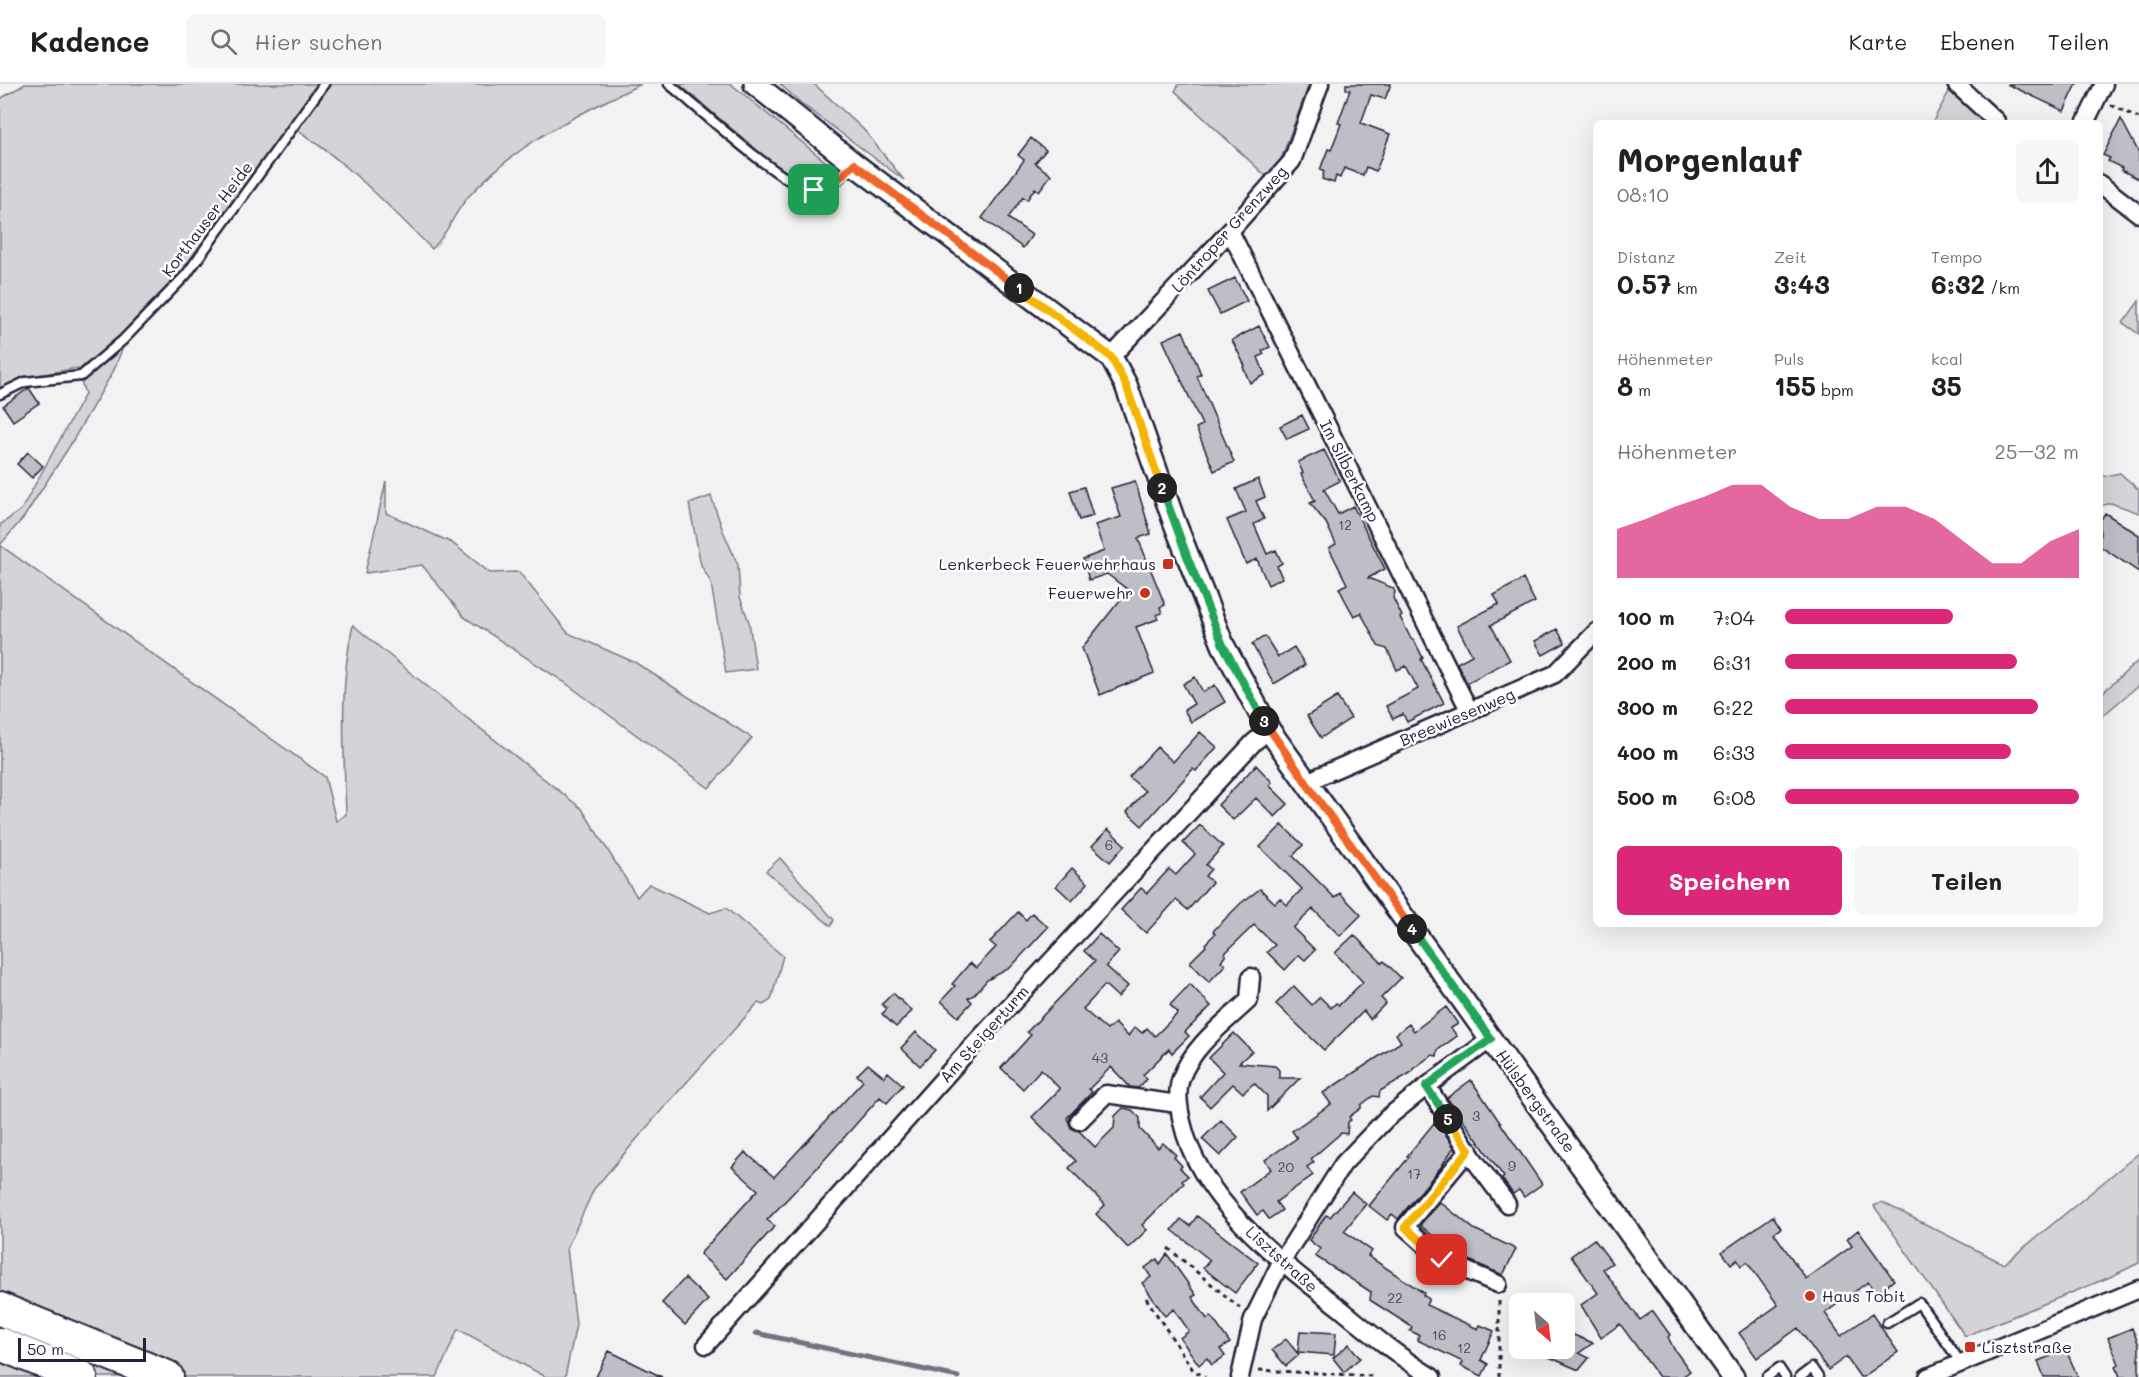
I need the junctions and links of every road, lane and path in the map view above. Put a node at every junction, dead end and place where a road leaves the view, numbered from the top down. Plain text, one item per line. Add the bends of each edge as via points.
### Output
1 (324, 84) edge
2 (669, 84) edge
3 (755, 84) edge
4 (1320, 84) edge
5 (1956, 84) edge
6 (2101, 91) edge
7 (2139, 118) edge
8 (1995, 120) edge
9 (2086, 120) edge
10 (854, 164) junction
11 (2103, 186) edge
12 (2139, 214) edge
13 (1230, 231) junction
14 (1111, 357) junction
15 (0, 394) edge
16 (1593, 635) edge
17 (1470, 712) junction
18 (1269, 730) junction
19 (1306, 783) junction
20 (1251, 977) dead end
21 (1491, 1039) junction
22 (1426, 1086) junction
23 (1179, 1104) junction
24 (1079, 1121) dead end
25 (1469, 1150) junction
26 (1507, 1204) dead end
27 (1168, 1248) dead end
28 (1281, 1262) junction
29 (1498, 1284) joint
30 (2139, 1289) edge
31 (1146, 1298) dead end
32 (0, 1310) edge
33 (1253, 1319) junction
34 (1887, 1323) dead end
35 (0, 1344) edge
36 (706, 1345) dead end
37 (1961, 1363) junction
38 (1241, 1373) edge
39 (1372, 1376) edge
40 (81, 1377) edge
41 (167, 1377) edge
42 (1206, 1377) edge
43 (1432, 1377) edge
44 (1499, 1377) edge
45 (1733, 1377) edge
46 (1767, 1377) edge
47 (1785, 1377) edge
48 (1800, 1377) edge
49 (1818, 1377) edge
50 (1928, 1377) edge

1 - 15 lane, Korthauser Heide via 186,275 123,340 81,376 25,382
2 - 10 lane via 772,169 805,189 824,188
3 - 10 street, Hülsbergstraße
4 - 13 street, Löntroper Grenzweg via 1292,161
5 - 8 street
6 - 7 path
6 - 9 street
10 - 14 street, Hülsbergstraße
11 - 12 street
13 - 14 street, Löntroper Grenzweg
13 - 17 street, Im Silberkamp
14 - 18 street, Hülsbergstraße via 1126,385 1223,645
16 - 17 street, Breewiesenweg via 1556,674
17 - 19 street, Breewiesenweg
18 - 19 street, Hülsbergstraße
18 - 36 street, Am Steigerturm via 967,1052
19 - 21 street, Hülsbergstraße
20 - 23 street, Lisztstraße via 1250,1000 1196,1051 1181,1078
21 - 22 street
21 - 45 street, Hülsbergstraße
22 - 25 street
22 - 28 street via 1386,1119 1343,1164
23 - 24 street via 1106,1094
23 - 28 street, Lisztstraße via 1186,1141 1201,1172 1227,1206
25 - 26 street
25 - 29 street via 1405,1227 1442,1260
27 - 33 path
28 - 33 street
28 - 43 street, Lisztstraße via 1403,1359
29 - 44 path
30 - 37 street
31 - 42 path via 1193,1370
32 - 41 highway
33 - 38 street
34 - 37 lane via 1919,1303
35 - 40 highway
37 - 50 street
38 - 39 path
46 - 47 lane via 1779,1368
48 - 49 lane via 1812,1368

